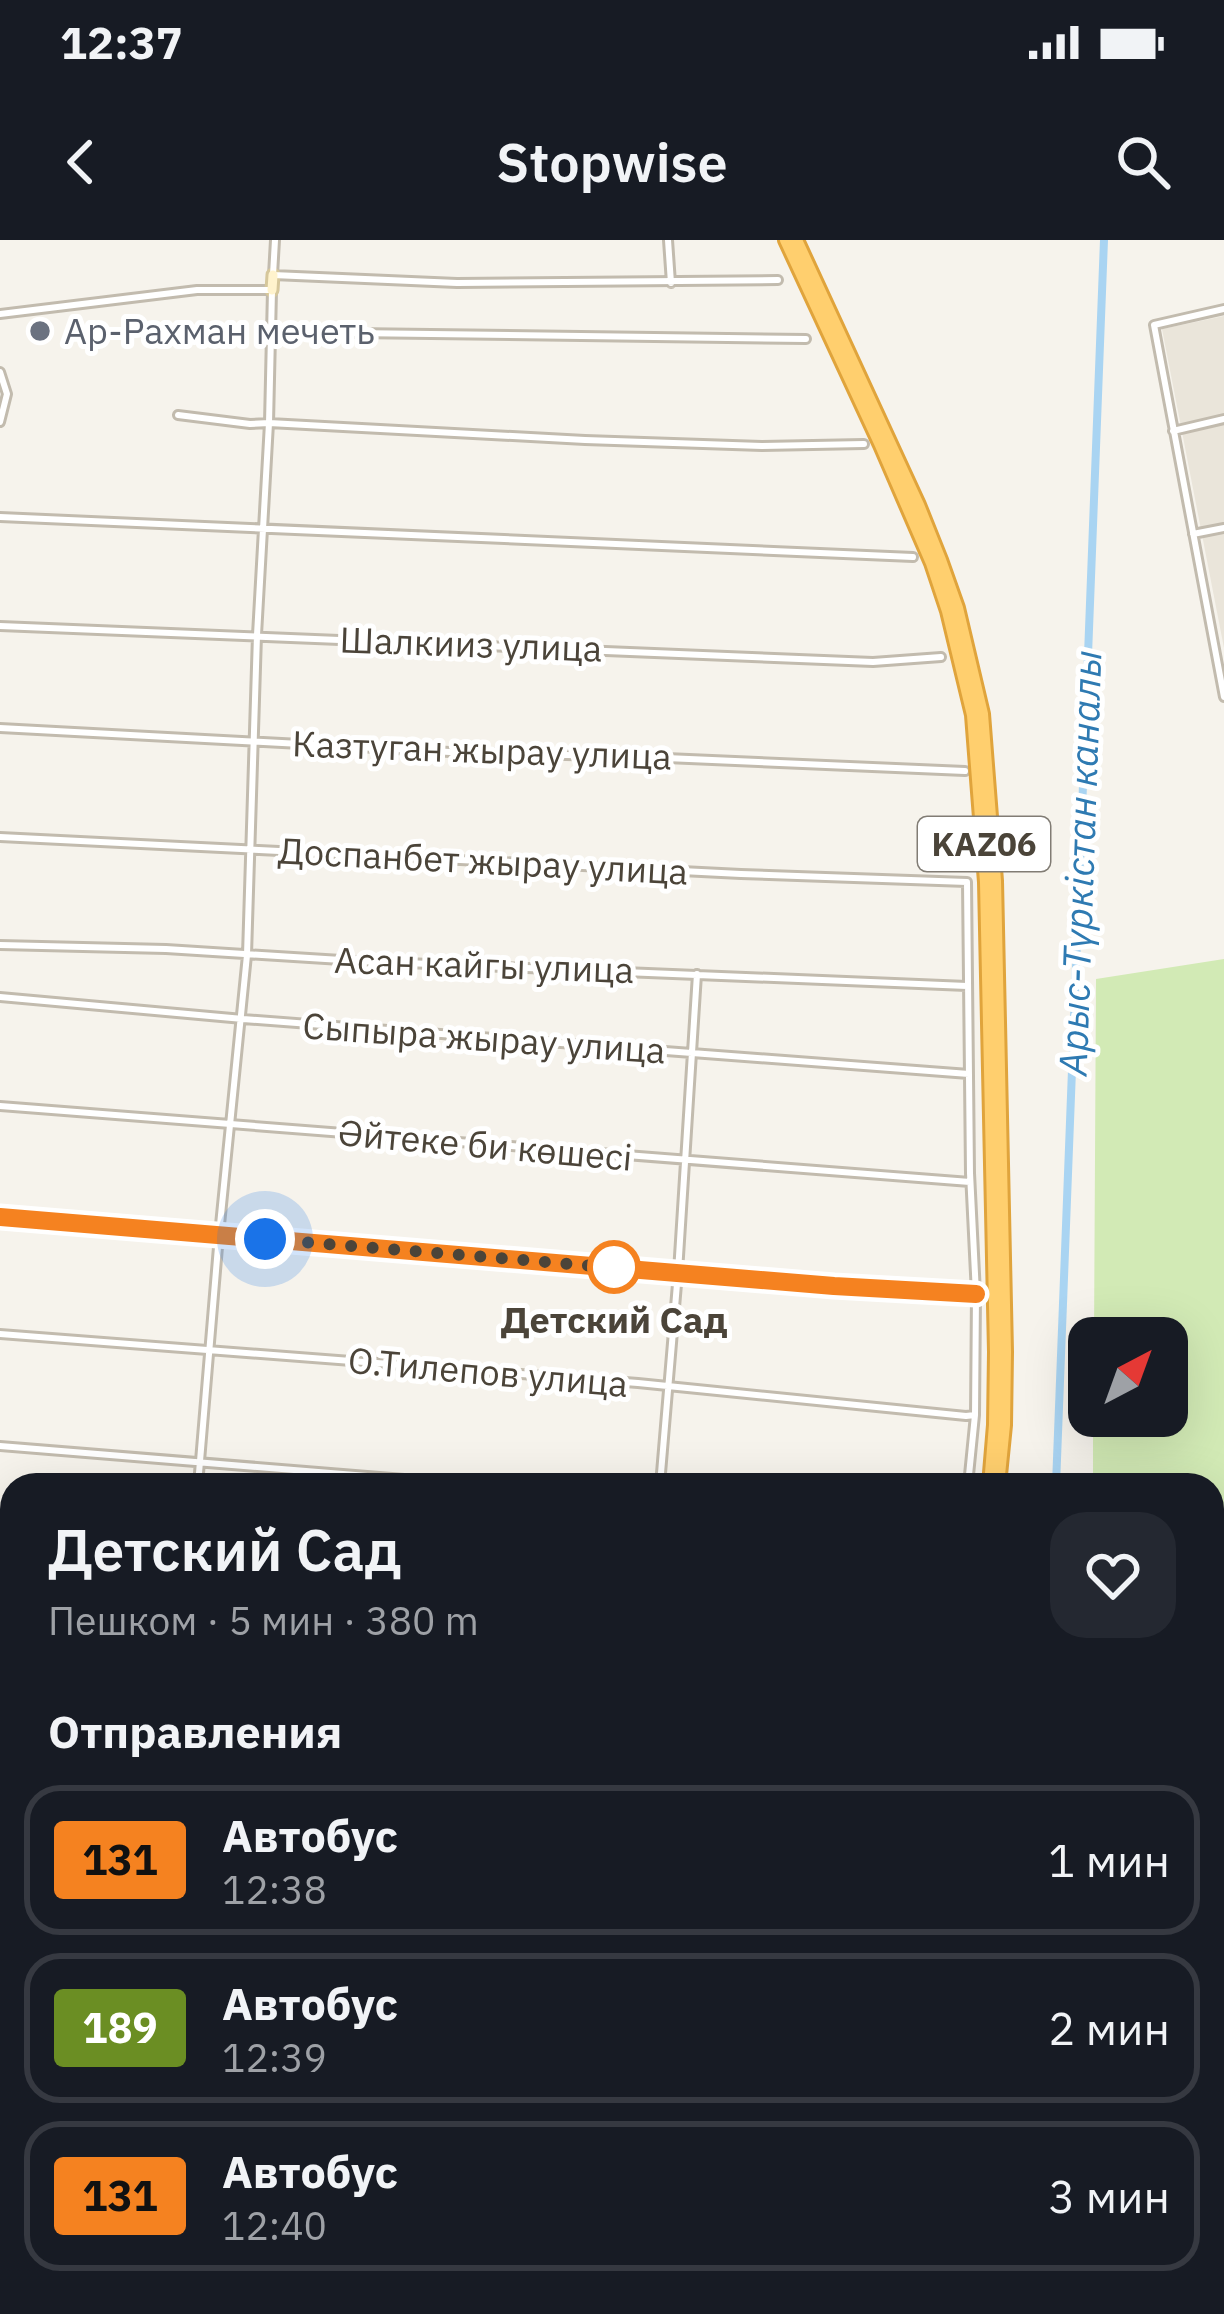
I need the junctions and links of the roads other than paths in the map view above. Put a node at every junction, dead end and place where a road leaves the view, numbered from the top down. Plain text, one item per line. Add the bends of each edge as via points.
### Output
1 (274, 240) edge
2 (668, 240) edge
3 (786, 240) edge
4 (796, 240) edge
5 (273, 275) junction
6 (778, 280) dead end
7 (671, 283) junction
8 (272, 290) junction
9 (1224, 309) edge
10 (0, 315) edge
11 (273, 332) junction
12 (806, 339) dead end
13 (0, 372) edge
14 (178, 415) dead end
15 (1224, 419) edge
16 (0, 422) edge
17 (269, 423) junction
18 (1174, 430) junction
19 (864, 444) dead end
20 (0, 517) edge
21 (1224, 528) edge
22 (262, 530) junction
23 (1193, 534) junction
24 (913, 557) dead end
25 (0, 626) edge
26 (257, 635) junction
27 (1224, 635) edge
28 (1213, 638) junction
29 (941, 657) dead end
30 (1224, 698) edge
31 (0, 728) edge
32 (254, 740) junction
33 (964, 771) dead end
34 (0, 837) edge
35 (250, 849) junction
36 (0, 945) edge
37 (247, 955) junction
38 (697, 974) junction
39 (968, 986) junction
40 (0, 997) edge
41 (243, 1019) junction
42 (693, 1054) junction
43 (969, 1074) junction
44 (0, 1106) edge
45 (231, 1126) junction
46 (685, 1161) junction
47 (970, 1182) junction
48 (0, 1217) edge
49 (219, 1235) junction
50 (679, 1273) junction
51 (976, 1294) junction
52 (0, 1334) edge
53 (209, 1349) junction
54 (670, 1388) junction
55 (975, 1414) junction
56 (0, 1446) edge
57 (200, 1463) junction
58 (199, 1473) edge
59 (326, 1473) edge
60 (661, 1473) edge
61 (969, 1473) edge
62 (994, 1473) edge
63 (996, 1473) edge

1 - 5 street
2 - 7 street
3 - 62 highway, KАZ06 via 932,563 973,715 986,882
4 - 63 highway, KАZ06 via 940,560 982,714 995,881 1005,1352
5 - 7 street
5 - 8 main road
6 - 7 street
8 - 10 street via 197,290
8 - 11 street
9 - 18 street via 1154,325
11 - 12 street
11 - 17 street
13 - 16 street via 7,394
14 - 17 street
15 - 18 street
17 - 19 street
17 - 22 street
18 - 23 street
20 - 22 street
21 - 23 street
22 - 24 street
22 - 26 street
23 - 28 street
25 - 26 street, Шалкииз улица
26 - 29 street, Шалкииз улица via 873,662
26 - 32 street
27 - 28 street
28 - 30 street
31 - 32 street, Казтуган жырау улица
32 - 33 street, Казтуган жырау улица
32 - 35 street
34 - 35 street, Доспанбет жырау улица
35 - 37 street
35 - 39 street, Доспанбет жырау улица via 967,882
36 - 37 street, Асан кайгы улица
37 - 38 street, Асан кайгы улица
37 - 41 street
38 - 39 street, Асан кайгы улица
38 - 42 street
39 - 43 street
40 - 41 street, Сыпыра жырау улица
41 - 42 street, Сыпыра жырау улица
41 - 45 street
42 - 43 street, Сыпыра жырау улица
42 - 46 street
43 - 47 street
44 - 45 street, Әйтеке би көшесі
45 - 46 street, Әйтеке би көшесі
45 - 49 street
46 - 47 street, Әйтеке би көшесі
46 - 50 street
47 - 51 street
48 - 49 street
49 - 50 street
49 - 53 street
50 - 51 street
50 - 54 street
51 - 55 street
52 - 53 street, О.Тилепов улица
53 - 54 street, О.Тилепов улица
53 - 57 street
54 - 55 street, О.Тилепов улица
54 - 60 street
55 - 61 street
56 - 57 street
57 - 58 street
57 - 59 street

